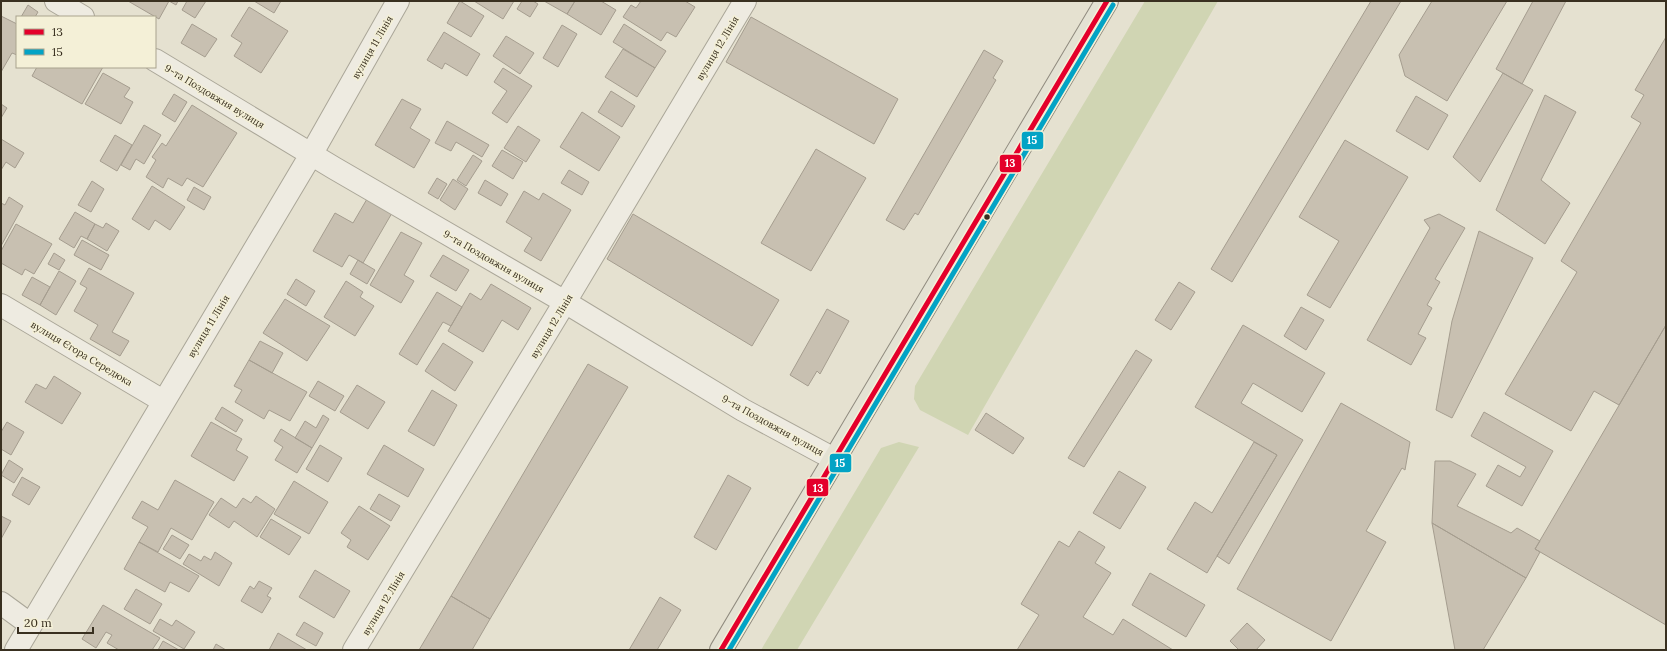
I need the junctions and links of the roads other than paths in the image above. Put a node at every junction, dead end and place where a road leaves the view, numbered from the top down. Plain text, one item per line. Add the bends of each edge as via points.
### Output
1 (56, 1) edge
2 (398, 1) edge
3 (745, 1) edge
4 (1107, 1) edge
5 (81, 16) edge
6 (156, 61) edge
7 (312, 153) junction
8 (565, 302) junction
9 (1, 305) edge
10 (163, 401) junction
11 (834, 459) junction
12 (1, 603) edge
13 (31, 625) junction
14 (16, 650) edge
15 (354, 650) edge
16 (720, 650) edge

1 - 5 street
2 - 7 street, вулиця 11 Лінія
3 - 8 street, вулиця 12 Лінія
4 - 11 main road
6 - 7 street, 9-та Поздовжня вулиця
7 - 8 street, 9-та Поздовжня вулиця
7 - 10 street, вулиця 11 Лінія
8 - 11 street, 9-та Поздовжня вулиця via 743,410
8 - 15 street, вулиця 12 Лінія
9 - 10 street, вулиця Єгора Середюка
10 - 13 street, вулиця 11 Лінія
11 - 16 main road
12 - 13 street
13 - 14 street, вулиця 11 Лінія

